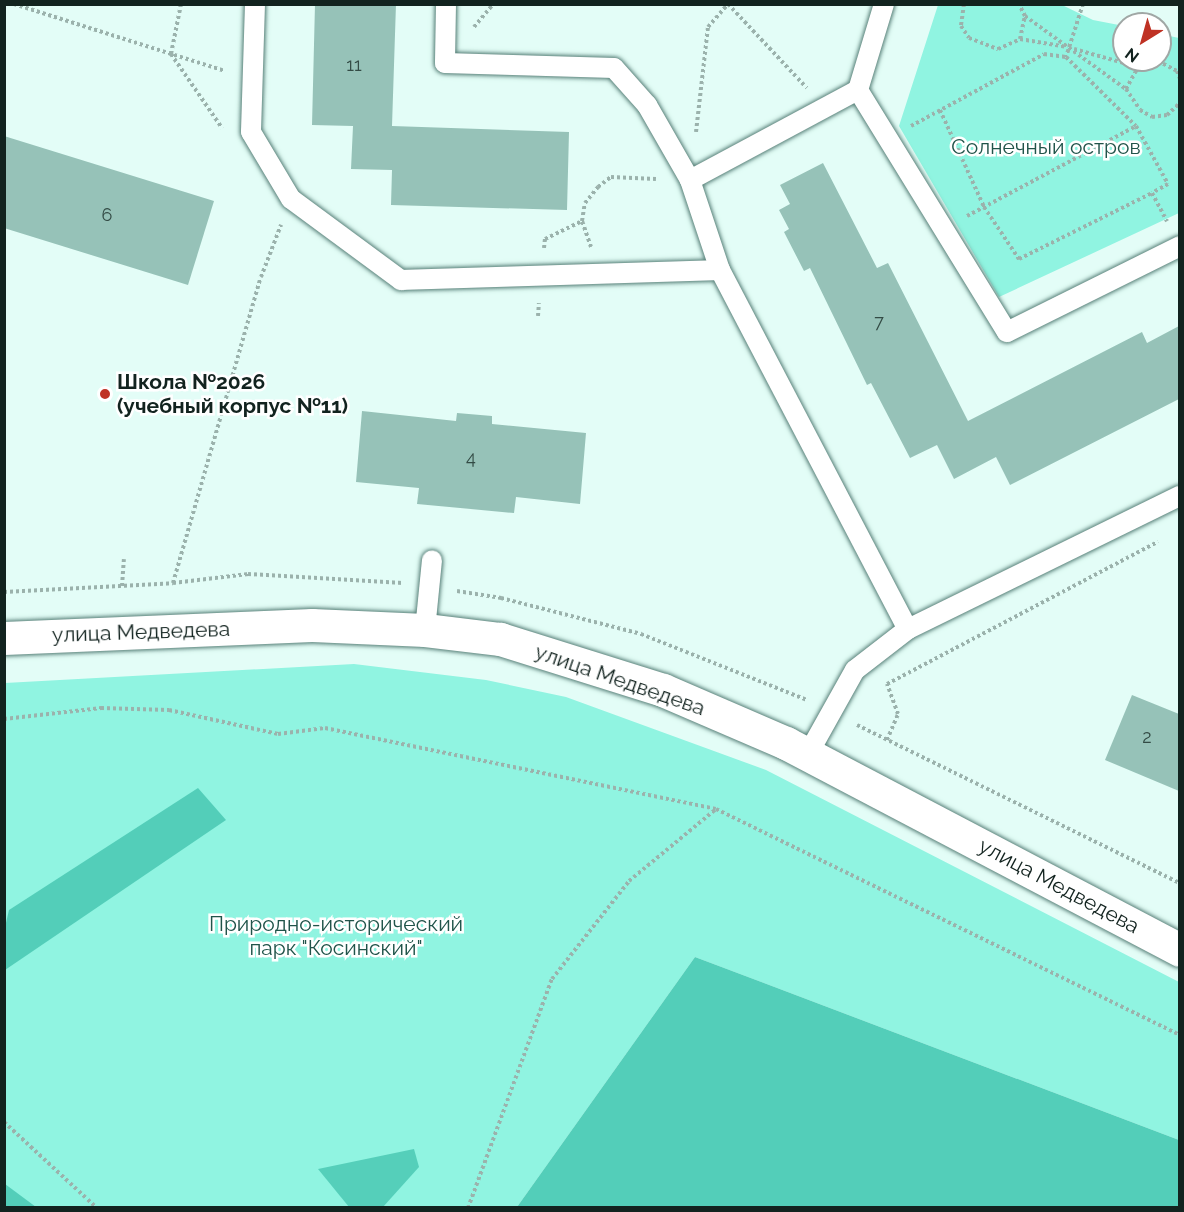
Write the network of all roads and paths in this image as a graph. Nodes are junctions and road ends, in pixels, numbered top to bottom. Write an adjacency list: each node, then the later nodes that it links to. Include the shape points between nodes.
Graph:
1 (14, 4): 12 (path)
2 (181, 4): 12 (path)
3 (255, 4): 16 (lane)
4 (446, 4): 25 (lane, via 445,63 614,68 647,105)
5 (884, 4): 18 (lane)
6 (964, 4): 10 (path, via 961,26 969,38 998,49)
7 (1019, 4): 9 (path)
8 (1083, 4): 11 (path)
9 (1024, 16): 10 (path); 11 (path)
10 (1020, 39): 11 (path)
11 (1069, 47): 13 (path); 14 (path); 17 (path)
12 (171, 54): 16 (path); 23 (path)
13 (1066, 57): 21 (path, via 1044,54); 22 (path)
14 (1112, 59)
15 (1135, 72): 17 (path)
16 (252, 79): 27 (lane, via 250,132)
17 (1126, 89): 19 (path, via 1140,110 1152,117 1167,115)
18 (858, 90): 20 (lane); 24 (lane)
19 (1179, 103)
20 (826, 108): 25 (lane); 25 (path, via 728,4 708,27)
21 (940, 110): 24 (path); 28 (path)
22 (1136, 126): 26 (path, via 1168,184); 28 (path)
23 (224, 131)
24 (888, 139): 30 (lane)
25 (690, 180): 32 (lane); 33 (path, via 611,177 598,186 585,203 582,221 591,246)
26 (1152, 193): 28 (path, via 1019,259); 29 (path)
27 (291, 199): 33 (lane, via 401,280); 38 (path, via 261,277 173,583)
28 (984, 207): 30 (path)
29 (1168, 223)
30 (943, 229): 31 (lane, via 1007,332)
31 (1179, 246)
32 (720, 270): 33 (lane); 40 (lane)
33 (610, 272)
34 (1179, 496): 40 (lane)
35 (1160, 540): 45 (path, via 887,684 898,714)
36 (124, 559): 38 (path)
37 (432, 560): 41 (lane)
38 (122, 586): 39 (path)
39 (4, 592)
40 (908, 629): 46 (lane, via 855,670)
41 (425, 630): 42 (street, улица Медведева, via 312,625); 46 (street, улица Медведева, via 500,639 663,690)
42 (4, 638)
43 (4, 718): 47 (path, via 101,708 170,710 278,734 325,728)
44 (869, 731): 45 (path)
45 (887, 740): 48 (path)
46 (808, 754): 49 (street, улица Медведева)
47 (716, 809): 50 (path); 53 (path, via 629,881 552,980)
48 (1179, 883)
49 (1179, 950)
50 (1179, 1035)
51 (4, 1122): 52 (path)
52 (97, 1208)
53 (468, 1208)

